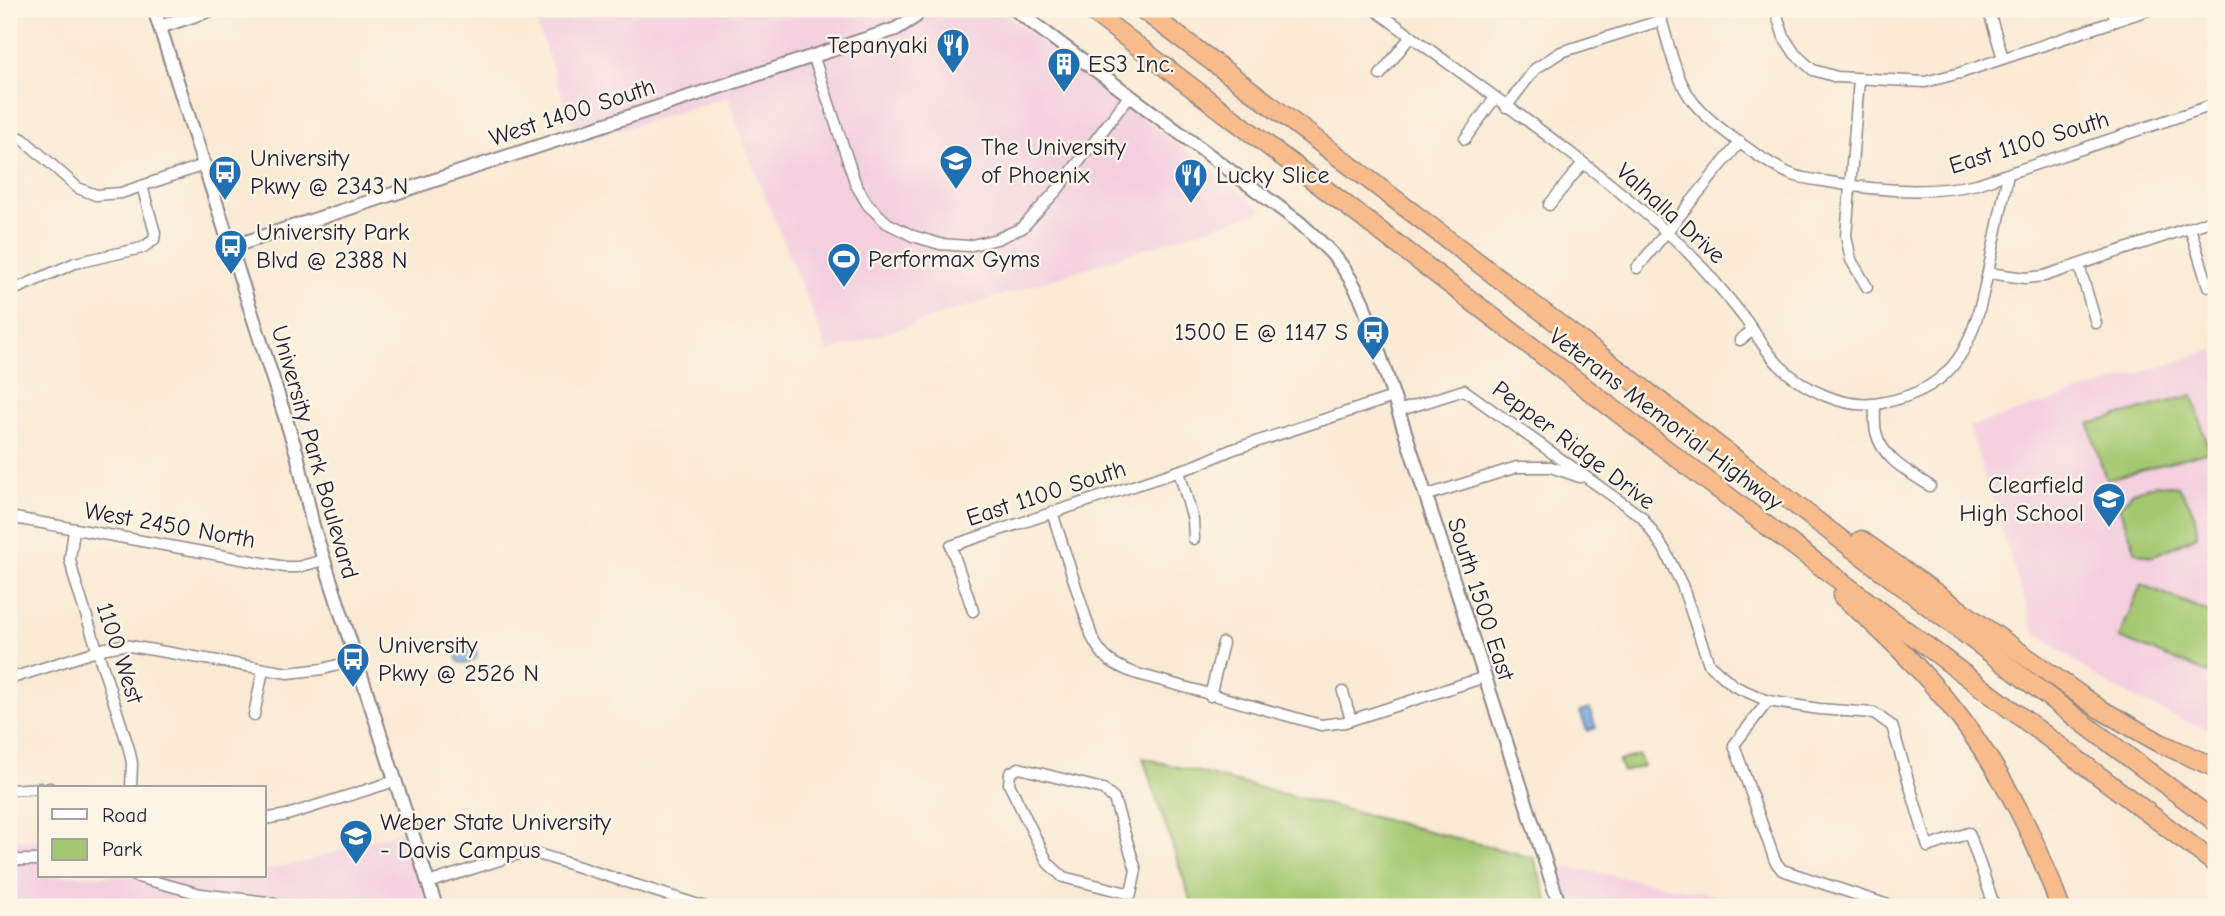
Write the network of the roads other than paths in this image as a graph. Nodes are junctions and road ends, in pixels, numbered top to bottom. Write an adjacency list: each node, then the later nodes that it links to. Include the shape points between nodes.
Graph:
1 (154, 9): 15 (street, University Park Boulevard)
2 (213, 9): 15 (street)
3 (922, 9): 17 (street, West 1400 South, via 896,29)
4 (1014, 9): 21 (street, South 1500 East)
5 (1142, 9): 53 (highway, Veterans Memorial Highway)
6 (1374, 9): 16 (street, Valhalla Drive)
7 (1658, 9): 13 (street, East 1100 South)
8 (1775, 9): 20 (street, via 1784,37 1813,70)
9 (1988, 9): 18 (street)
10 (2112, 9): 14 (street)
11 (2151, 9): 14 (street)
12 (1089, 11): 52 (highway, Veterans Memorial Highway)
13 (1662, 20): 24 (street, via 1561,52 1535,69); 27 (street, East 1100 South, via 1682,84 1694,103)
14 (2116, 21): 18 (street)
15 (160, 27): 29 (street, University Park Boulevard)
16 (1410, 36): 19 (street); 22 (street, Valhalla Drive)
17 (813, 55): 21 (street, via 856,186 868,205 887,223 940,244 968,246 1022,228); 37 (street, West 1400 South)
18 (2003, 58): 20 (street, via 1925,82)
19 (1380, 75)
20 (1859, 80): 32 (street)
21 (1130, 95): 47 (street, South 1500 East, via 1329,248 1363,303)
22 (1495, 98): 24 (street, Valhalla Drive); 26 (street)
23 (2216, 104): 30 (street, East 1100 South)
24 (1506, 107): 28 (street, Valhalla Drive)
25 (12, 134): 31 (street, via 86,192 108,195)
26 (1465, 139)
27 (1740, 142): 32 (street, East 1100 South, via 1795,176); 36 (street)
28 (1583, 163): 33 (street, Valhalla Drive); 36 (street, Valhalla Drive)
29 (204, 165): 31 (street); 37 (street, University Park Boulevard)
30 (2008, 174): 32 (street, East 1100 South, via 1937,191); 40 (street)
31 (142, 186): 43 (street, via 154,240 142,248 58,269)
32 (1849, 186): 42 (street, via 1846,236 1851,260)
33 (1549, 205)
34 (2216, 219): 35 (street)
35 (2190, 228): 38 (street); 41 (street)
36 (1667, 232): 39 (street); 45 (street, Valhalla Drive, via 1715,280)
37 (231, 247): 60 (street, University Park Boulevard, via 297,454)
38 (2079, 265): 40 (street, via 2025,278); 44 (street)
39 (1637, 268)
40 (1987, 273): 48 (street, via 1978,319 1966,349 1944,375 1925,389)
41 (2208, 286)
42 (1867, 287)
43 (9, 292)
44 (2096, 323)
45 (1753, 330): 46 (street); 48 (street, Valhalla Drive, via 1779,365 1807,386 1851,403)
46 (1740, 340)
47 (1393, 397): 49 (street, South 1500 East); 50 (street, East 1100 South)
48 (1875, 404): 54 (street, via 1876,433 1885,453)
49 (1398, 411): 51 (street, Pepper Ridge Drive, via 1464,390); 55 (street, South 1500 East)
50 (1179, 471): 56 (street, East 1100 South); 59 (street)
51 (1591, 481): 55 (street, via 1551,467 1517,467); 70 (street, Pepper Ridge Drive, via 1642,517 1664,549 1688,598 1709,664 1734,686)
52 (1709, 482): 82 (highway, Veterans Memorial Highway); 93 (highway, via 1856,608 1951,704 2011,792)
53 (1770, 485): 73 (highway, via 1818,509 2092,704); 79 (highway, Veterans Memorial Highway)
54 (1930, 486)
55 (1425, 496): 66 (street, South 1500 East)
56 (1052, 512): 61 (street, East 1100 South, via 951,546); 69 (street, via 1100,652 1135,673)
57 (9, 517): 58 (street, West 2450 North)
58 (74, 530): 60 (street, West 2450 North, via 285,567); 63 (street, 1100 West, via 70,559)
59 (1194, 539)
60 (324, 560): 64 (street, University Park Boulevard)
61 (973, 611)
62 (1223, 643): 69 (street)
63 (98, 650): 65 (street, via 133,646); 67 (street); 75 (street, 1100 West, via 129,749)
64 (356, 660): 65 (street, via 306,672); 74 (street, University Park Boulevard)
65 (262, 670): 71 (street)
66 (1485, 677): 72 (street); 90 (street, South 1500 East)
67 (9, 679)
68 (1343, 692): 72 (street)
69 (1210, 695): 72 (street, via 1321,725)
70 (1768, 701): 91 (street, via 1734,745 1775,862 1782,870); 92 (street, Pepper Ridge Drive, via 1874,713 1892,726 1928,847 1969,833 1993,902)
71 (254, 715)
72 (1351, 720)
73 (2216, 768)
74 (395, 780): 78 (street); 84 (street, University Park Boulevard)
75 (131, 786)
76 (38, 789): 77 (street)
77 (9, 790)
78 (266, 819)
79 (2216, 822)
80 (9, 860): 81 (street)
81 (38, 860)
82 (2216, 864)
83 (141, 878): 86 (street, via 201,894)
84 (428, 883): 87 (street, University Park Boulevard); 88 (street, via 515,855 536,853)
85 (1131, 894): 85 (street, via 1136,870 1114,799 1103,789 1019,768 1010,774 1009,784 1048,863 1063,877); 89 (street)
86 (284, 907)
87 (436, 907)
88 (705, 907)
89 (1128, 907)
90 (1560, 907)
91 (1894, 907)
92 (1977, 907)
93 (2060, 907)

